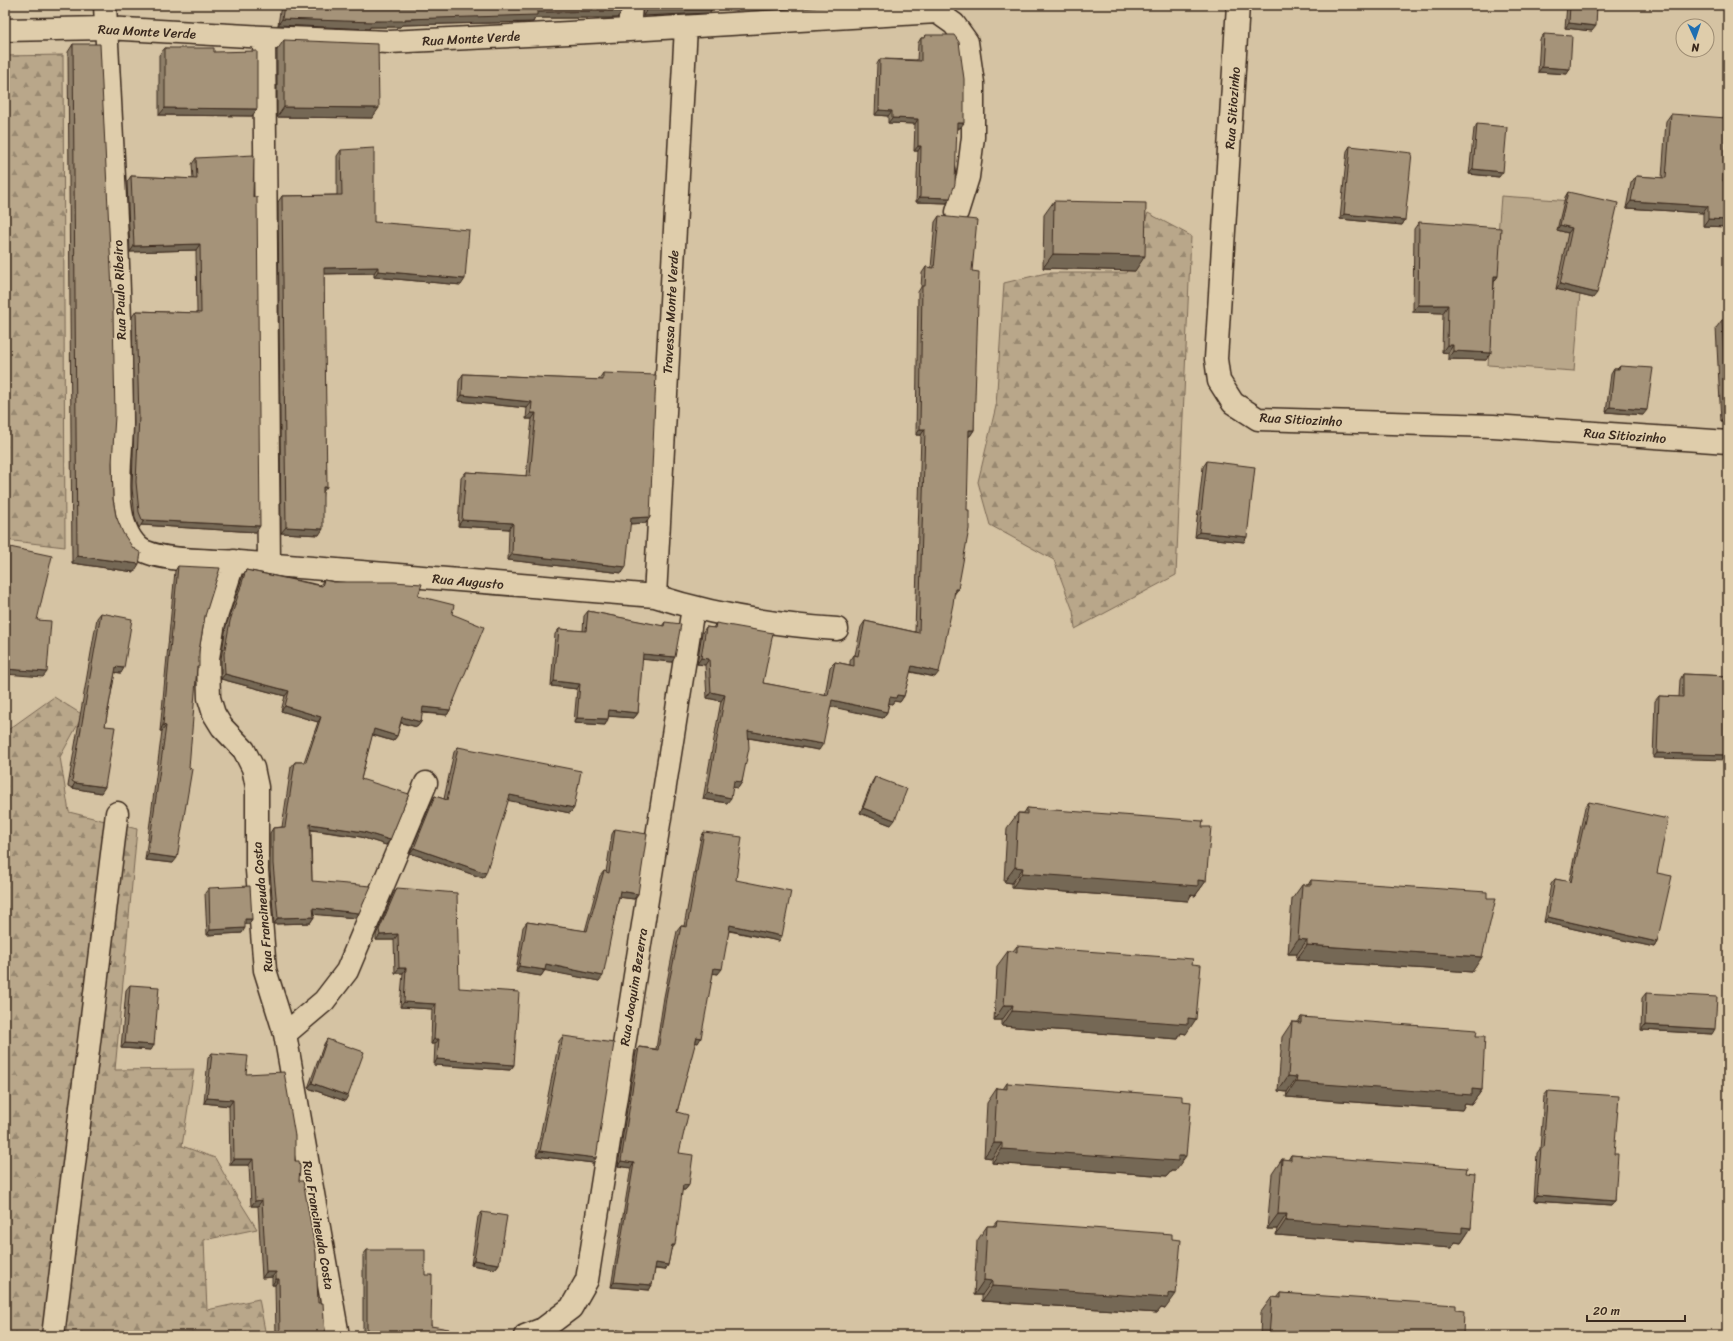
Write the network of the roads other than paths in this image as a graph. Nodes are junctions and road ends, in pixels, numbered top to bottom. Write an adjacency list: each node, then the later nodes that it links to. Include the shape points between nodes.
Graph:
1 (105, 5): 6 (street, Rua Paulo Ribeiro)
2 (631, 5): 8 (street)
3 (1238, 5): 11 (street, Rua Sitiozinho, via 1216,359 1219,381 1233,403 1258,419 1493,426)
4 (938, 8): 5 (street, Rua Monte Verde); 10 (street, via 967,42 973,83 973,137 968,176)
5 (686, 27): 8 (street, Rua Monte Verde); 15 (street, Travessa Monte Verde)
6 (106, 28): 7 (street, Rua Monte Verde); 9 (street, Rua Monte Verde); 12 (street, Rua Paulo Ribeiro, via 120,292 122,426 119,501 127,532 139,548)
7 (5, 30)
8 (629, 30): 9 (street, Rua Monte Verde, via 389,42)
9 (264, 37): 14 (street)
10 (957, 212)
11 (1728, 442)
12 (159, 556): 13 (street, Rua Augusto)
13 (234, 561): 14 (street, Rua Augusto); 20 (street, Rua Francineuda Costa, via 214,623 208,658 209,698 222,727 244,750 253,768 256,787 256,870 265,970)
14 (269, 564): 15 (street, Rua Augusto)
15 (655, 596): 16 (street, Rua Augusto)
16 (693, 608): 17 (street, Rua Augusto, via 774,624); 23 (street, Rua Joaquim Bezerra, via 587,1280 571,1308 543,1329)
17 (837, 629)
18 (426, 783): 20 (street, via 347,971 324,1001)
19 (117, 813): 21 (street)
20 (285, 1034): 22 (street, Rua Francineuda Costa)
21 (53, 1336)
22 (338, 1336)
23 (525, 1336)

